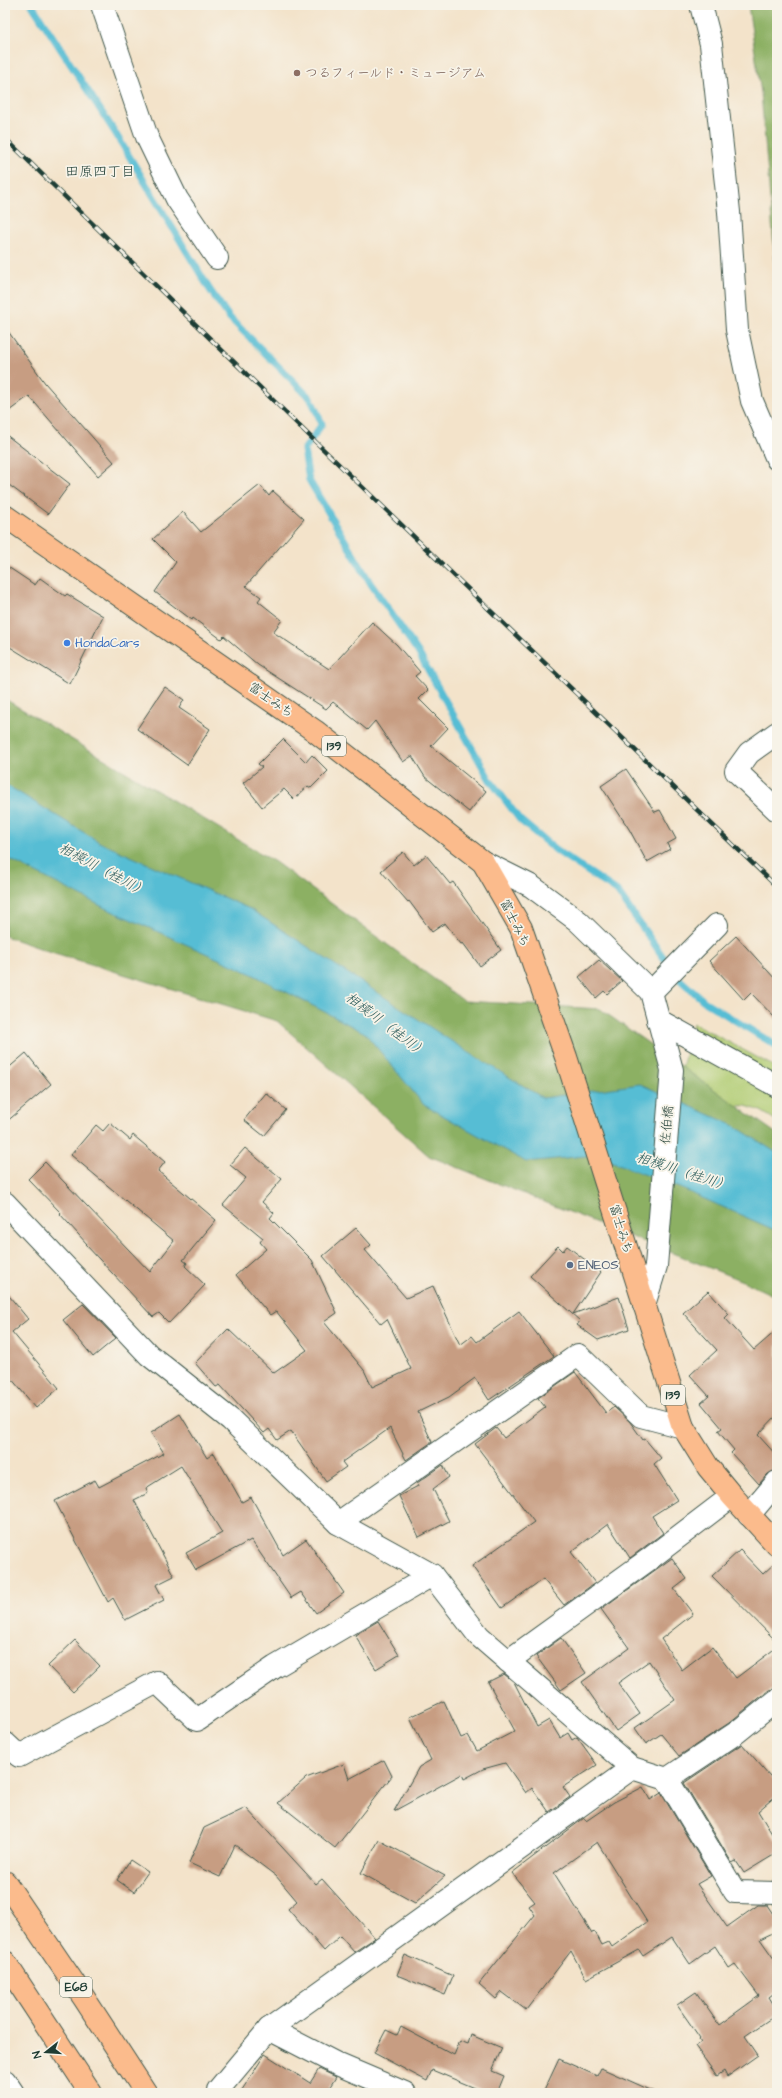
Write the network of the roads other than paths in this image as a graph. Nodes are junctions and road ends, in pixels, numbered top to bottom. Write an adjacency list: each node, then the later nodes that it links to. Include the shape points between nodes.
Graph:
1 (102, 5): 3 (street, via 147,137 177,199)
2 (701, 5): 4 (street, via 711,44 729,212 736,330 752,401)
3 (217, 258)
4 (777, 458)
5 (5, 516): 8 (highway, 富士みち / 139, via 315,731)
6 (777, 733): 7 (street, via 749,754 736,771)
7 (777, 810)
8 (483, 862): 10 (street, via 530,886); 14 (highway, 富士みち / 139, via 521,928 566,1057)
9 (717, 925): 10 (street)
10 (664, 978): 11 (street)
11 (658, 1020): 12 (street); 14 (street, 佐伯橋, via 672,1070 656,1266)
12 (777, 1086)
13 (5, 1202): 19 (street, via 149,1355 231,1420)
14 (644, 1305): 15 (highway, 富士みち / 139)
15 (683, 1427): 17 (highway, 富士みち / 139, via 708,1467); 19 (street, via 641,1416 578,1356)
16 (777, 1482): 18 (street)
17 (732, 1496): 18 (highway, 富士みち / 139); 22 (street)
18 (749, 1514): 20 (highway, 富士みち / 139)
19 (338, 1523): 21 (street)
20 (777, 1545)
21 (432, 1575): 22 (street, via 479,1636); 24 (street, via 275,1667 197,1720 157,1682 19,1756)
22 (508, 1661): 25 (street)
23 (777, 1700): 26 (street, via 736,1733)
24 (5, 1743)
25 (632, 1768): 26 (street); 30 (street)
26 (667, 1779): 28 (street, via 735,1892)
27 (5, 1882): 35 (highway, E68)
28 (777, 1893)
29 (5, 1962): 34 (highway)
30 (269, 2029): 32 (street); 36 (street, via 337,2064)
31 (5, 2081): 33 (street)
32 (218, 2090)
33 (13, 2093)
34 (90, 2093)
35 (146, 2093)
36 (405, 2093)

